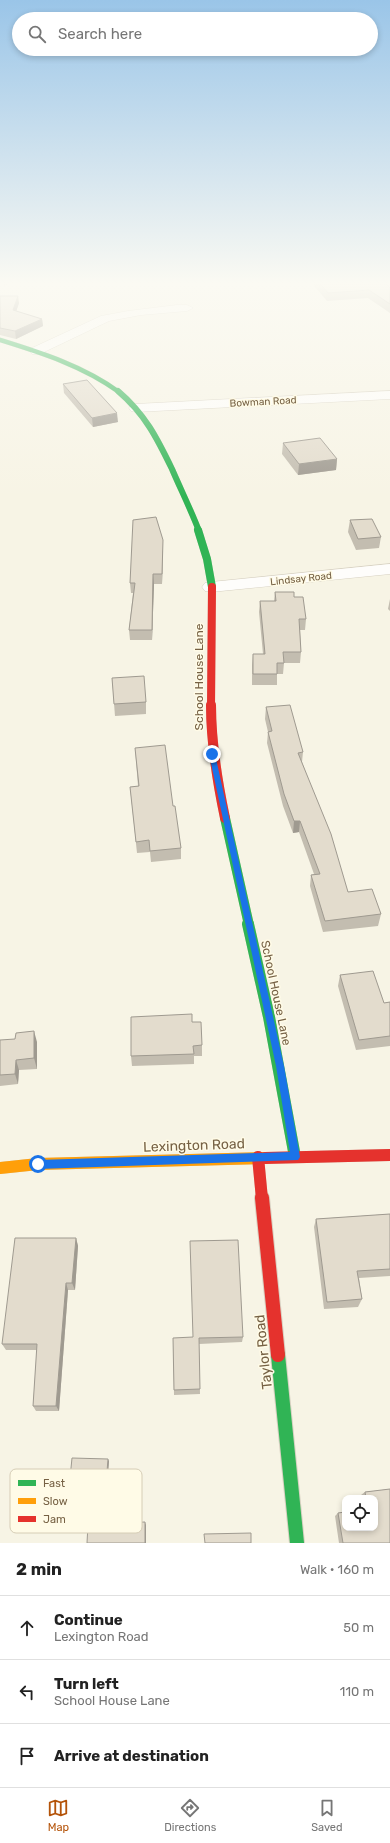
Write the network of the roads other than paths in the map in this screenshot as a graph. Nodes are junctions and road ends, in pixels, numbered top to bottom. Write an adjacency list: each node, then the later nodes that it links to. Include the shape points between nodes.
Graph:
1 (39, 353): 3 (street, School House Lane, via 97,377 118,390)
2 (390, 395): 3 (street, Bowman Road)
3 (136, 408): 5 (street, School House Lane, via 150,426 193,515 206,555)
4 (390, 569): 5 (street, Lindsay Road)
5 (211, 587): 7 (street, School House Lane, via 212,754 280,1066)
6 (390, 1155): 7 (street, Lexington Road)
7 (295, 1157): 8 (street, Lexington Road)
8 (258, 1158): 9 (street, Lexington Road, via 38,1164); 10 (street, Taylor Road)
9 (0, 1168)
10 (297, 1543)

